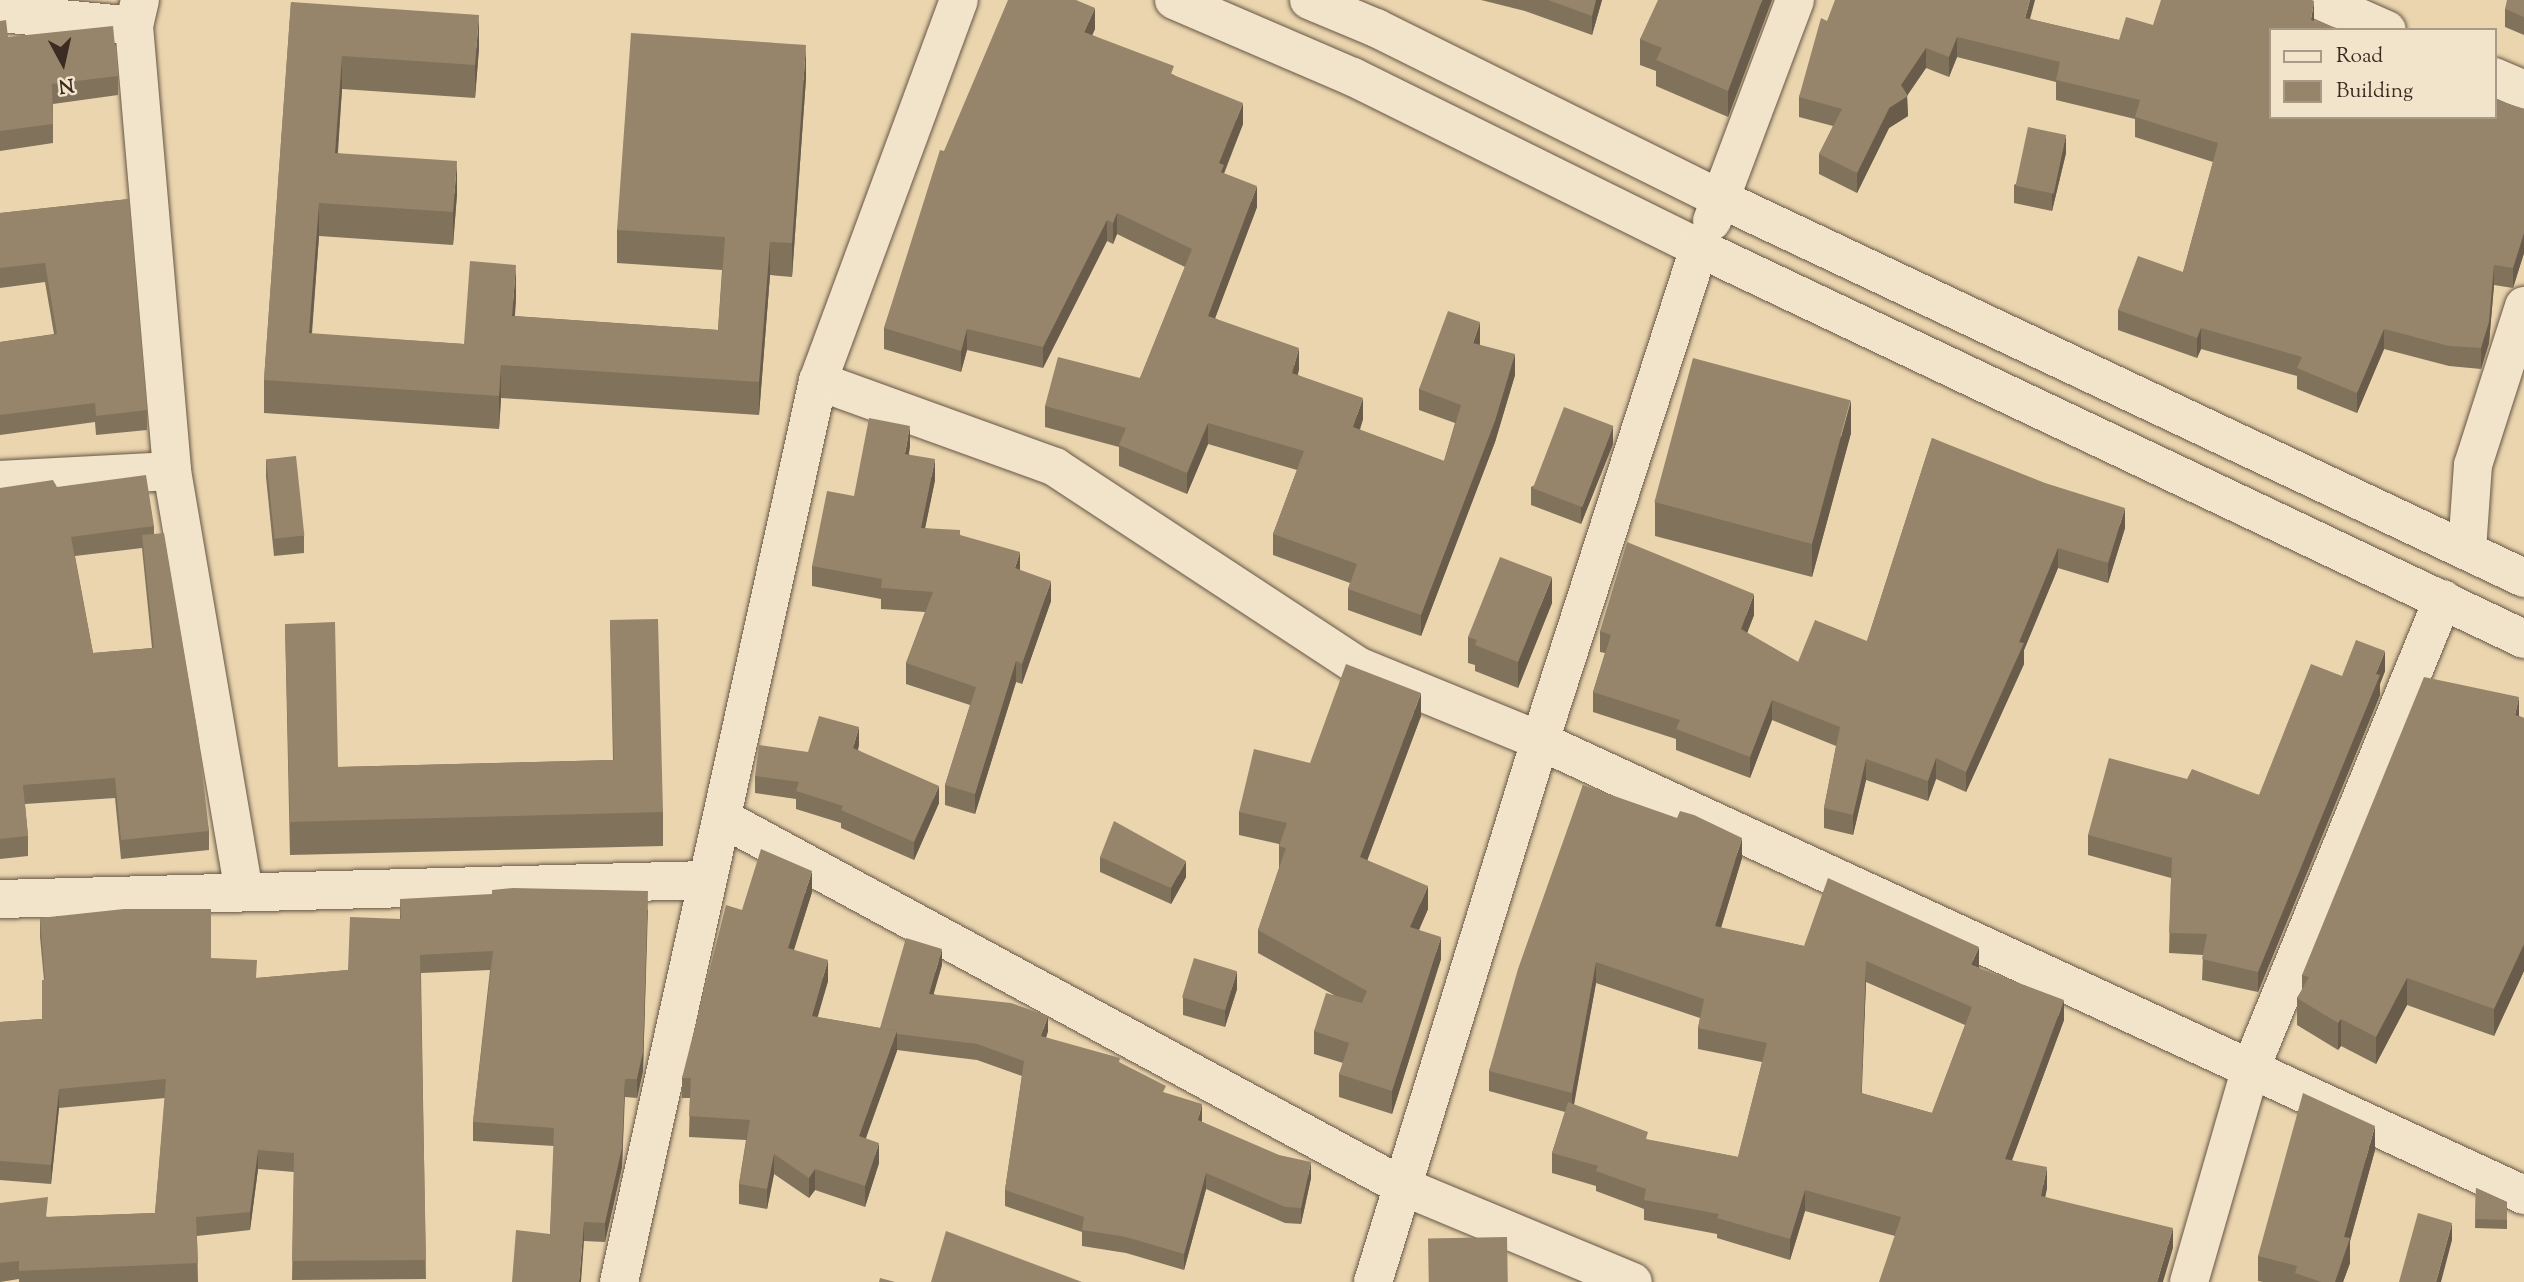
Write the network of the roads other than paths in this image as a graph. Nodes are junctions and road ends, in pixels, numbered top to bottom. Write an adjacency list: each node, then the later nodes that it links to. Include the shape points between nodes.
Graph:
1 (959, 0): 14 (street)
2 (1174, 0): 12 (street, via 1353,77)
3 (1309, 0): 11 (street, via 1376,28)
4 (1795, 0): 11 (street)
5 (2319, 0): 8 (street)
6 (0, 13): 7 (street)
7 (137, 13): 15 (street)
8 (2382, 28)
9 (2496, 78): 10 (street)
10 (2524, 90)
11 (1723, 200): 12 (street); 17 (street)
12 (1699, 248): 19 (street); 21 (street)
13 (2524, 306): 17 (street, via 2473,465)
14 (818, 381): 21 (street, via 1055,467 1360,667); 22 (street)
15 (173, 471): 16 (street); 24 (street)
16 (0, 481)
17 (2467, 550): 18 (street)
18 (2524, 578)
19 (2443, 599): 20 (street); 26 (street)
20 (2524, 639)
21 (1540, 741): 26 (street); 27 (street)
22 (722, 818): 23 (street); 27 (street)
23 (705, 880): 24 (street); 29 (street)
24 (244, 891): 25 (street)
25 (0, 899)
26 (2250, 1070): 28 (street); 32 (street)
27 (1402, 1186): 30 (street); 31 (street)
28 (2524, 1195)
29 (619, 1282)
30 (1373, 1282)
31 (1633, 1282)
32 (2189, 1282)

